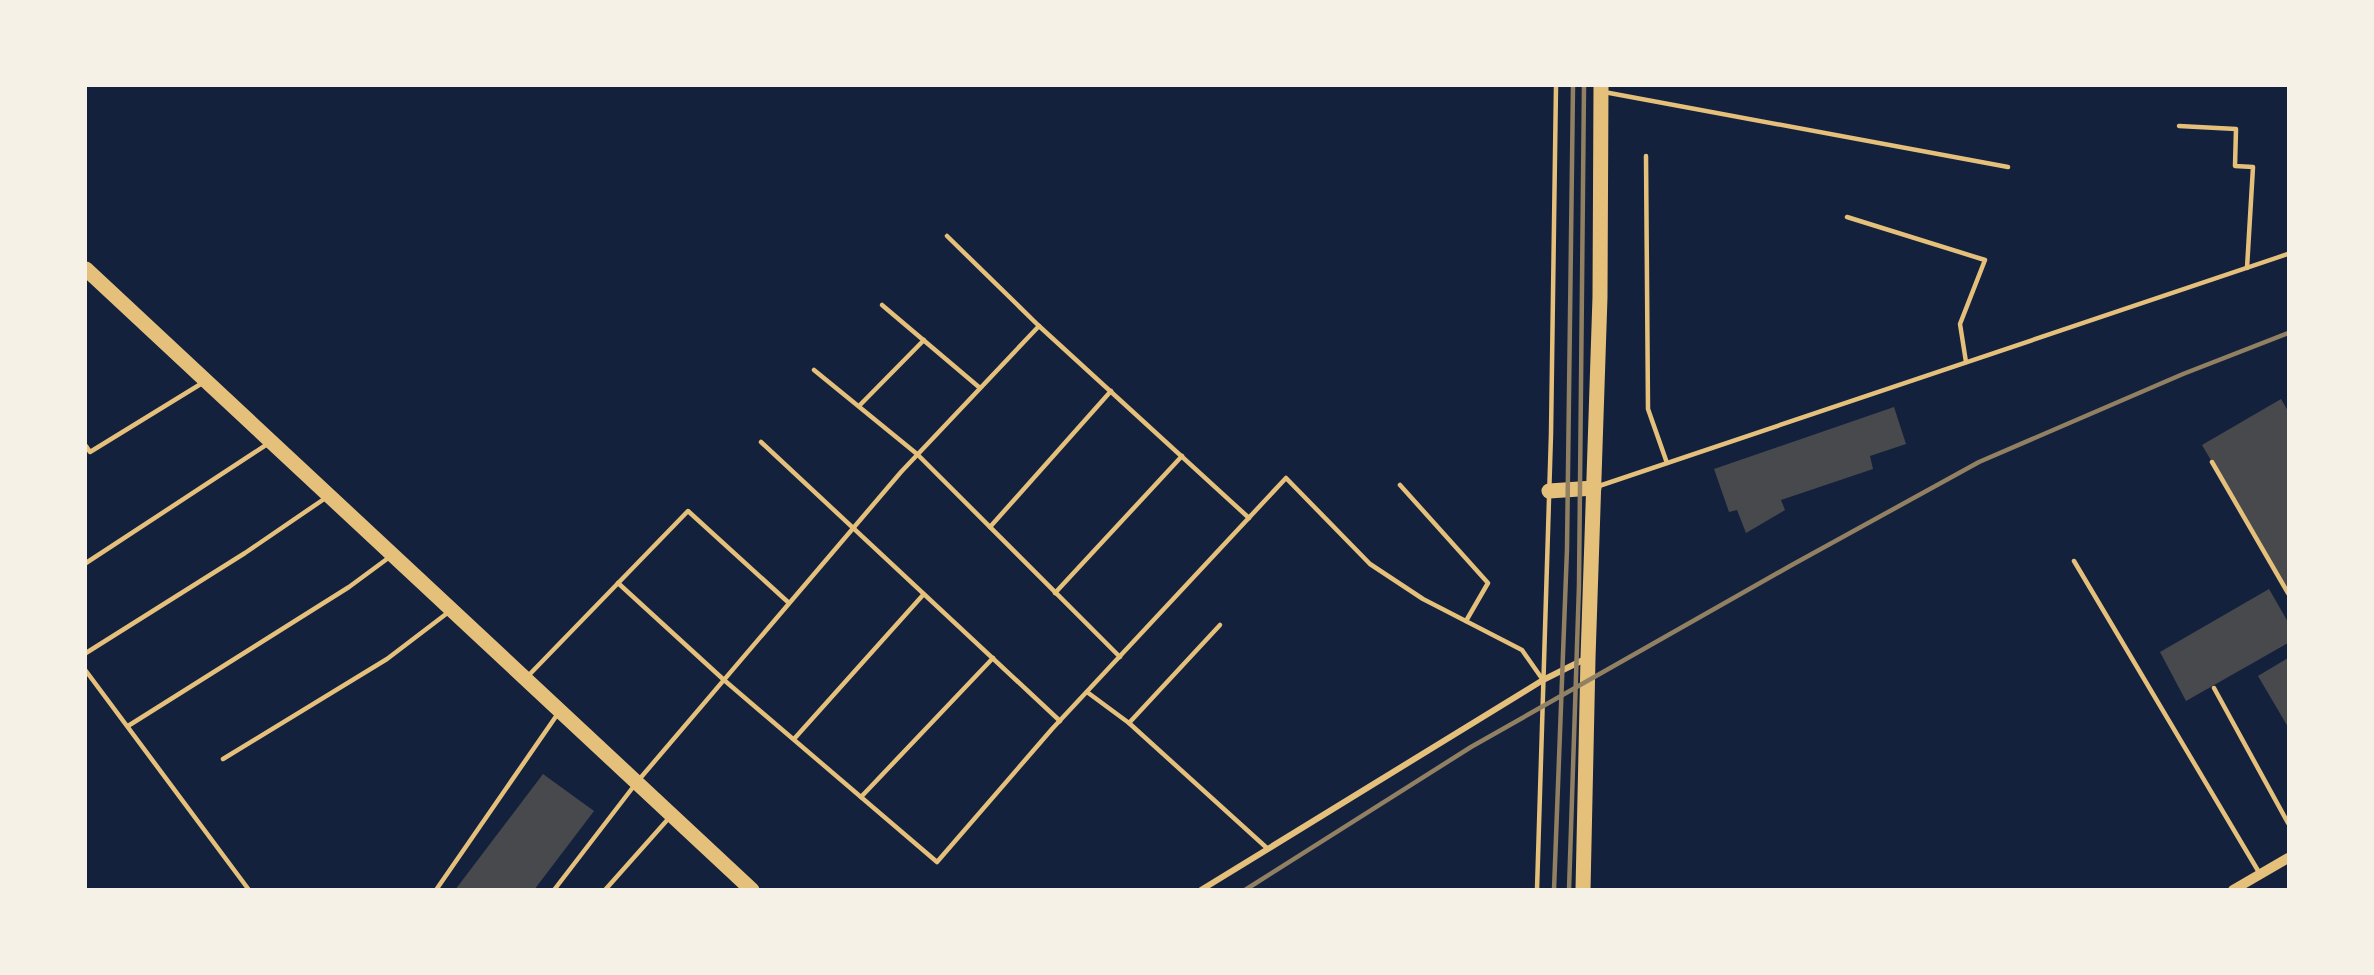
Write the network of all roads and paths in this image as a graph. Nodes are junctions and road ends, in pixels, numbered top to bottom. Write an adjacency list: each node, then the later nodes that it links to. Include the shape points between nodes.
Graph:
1 (1556, 86): 30 (lane)
2 (1601, 89): 5 (lane); 29 (highway)
3 (2179, 126): 9 (lane, via 2236,129 2235,166 2253,167)
4 (1646, 156): 27 (lane, via 1648,409)
5 (2008, 168)
6 (1847, 218): 14 (lane, via 1984,260 1960,324)
7 (947, 236): 12 (lane)
8 (2289, 254): 9 (lane)
9 (2247, 268): 14 (lane)
10 (86, 269): 16 (highway)
11 (882, 305): 13 (lane)
12 (1039, 326): 17 (lane); 18 (lane)
13 (924, 340): 17 (lane); 19 (lane)
14 (1966, 362): 27 (lane)
15 (814, 370): 19 (lane)
16 (206, 381): 20 (highway); 23 (lane)
17 (980, 388): 24 (lane)
18 (1110, 391): 25 (lane); 33 (lane)
19 (859, 406): 24 (lane)
20 (271, 441): 31 (highway); 37 (lane)
21 (761, 442): 34 (lane)
22 (86, 446): 23 (lane)
23 (88, 453)
24 (917, 454): 33 (lane); 34 (lane)
25 (1182, 456): 32 (lane); 39 (lane)
26 (2212, 462): 40 (lane)
27 (1667, 463): 29 (lane)
28 (1400, 485): 44 (lane, via 1488,583)
29 (1594, 488): 30 (highway); 49 (highway)
30 (1549, 491): 53 (lane)
31 (329, 495): 35 (highway); 46 (lane)
32 (1249, 518): 44 (lane, via 1286,478 1370,564 1423,599); 47 (lane)
33 (990, 527): 39 (lane)
34 (854, 528): 41 (lane); 42 (lane)
35 (393, 555): 43 (highway); 59 (lane, via 349,587)
36 (2074, 561): 68 (lane)
37 (86, 563)
38 (618, 583): 42 (lane, via 688,510); 51 (lane); 52 (lane)
39 (1055, 592): 47 (lane)
40 (2289, 593)
41 (923, 595): 48 (lane); 60 (lane)
42 (789, 603): 52 (lane)
43 (453, 610): 51 (highway); 61 (lane, via 387,659)
44 (1466, 621): 53 (lane, via 1522,650)
45 (1220, 625): 58 (lane)
46 (86, 653)
47 (1120, 657): 55 (lane)
48 (993, 658): 57 (lane); 63 (lane)
49 (1588, 658): 53 (street); 76 (highway)
50 (86, 671): 59 (lane)
51 (526, 678): 56 (highway)
52 (724, 680): 60 (lane); 62 (lane)
53 (1543, 681): 66 (street); 75 (lane)
54 (2214, 688): 65 (lane)
55 (1087, 692): 57 (lane); 58 (lane)
56 (560, 710): 62 (highway); 70 (lane)
57 (1060, 721): 63 (lane, via 937,862)
58 (1129, 723): 66 (lane)
59 (128, 726): 69 (lane)
60 (794, 739): 63 (lane)
61 (223, 759)
62 (637, 782): 64 (highway); 71 (lane)
63 (861, 797)
64 (672, 814): 72 (lane); 73 (highway)
65 (2289, 823)
66 (1268, 849): 74 (street)
67 (2289, 858): 68 (street)
68 (2260, 874): 77 (street)
69 (249, 890)
70 (436, 890)
71 (554, 890)
72 (605, 890)
73 (752, 890)
74 (1201, 890)
75 (1537, 890)
76 (1583, 890)
77 (2233, 890)

